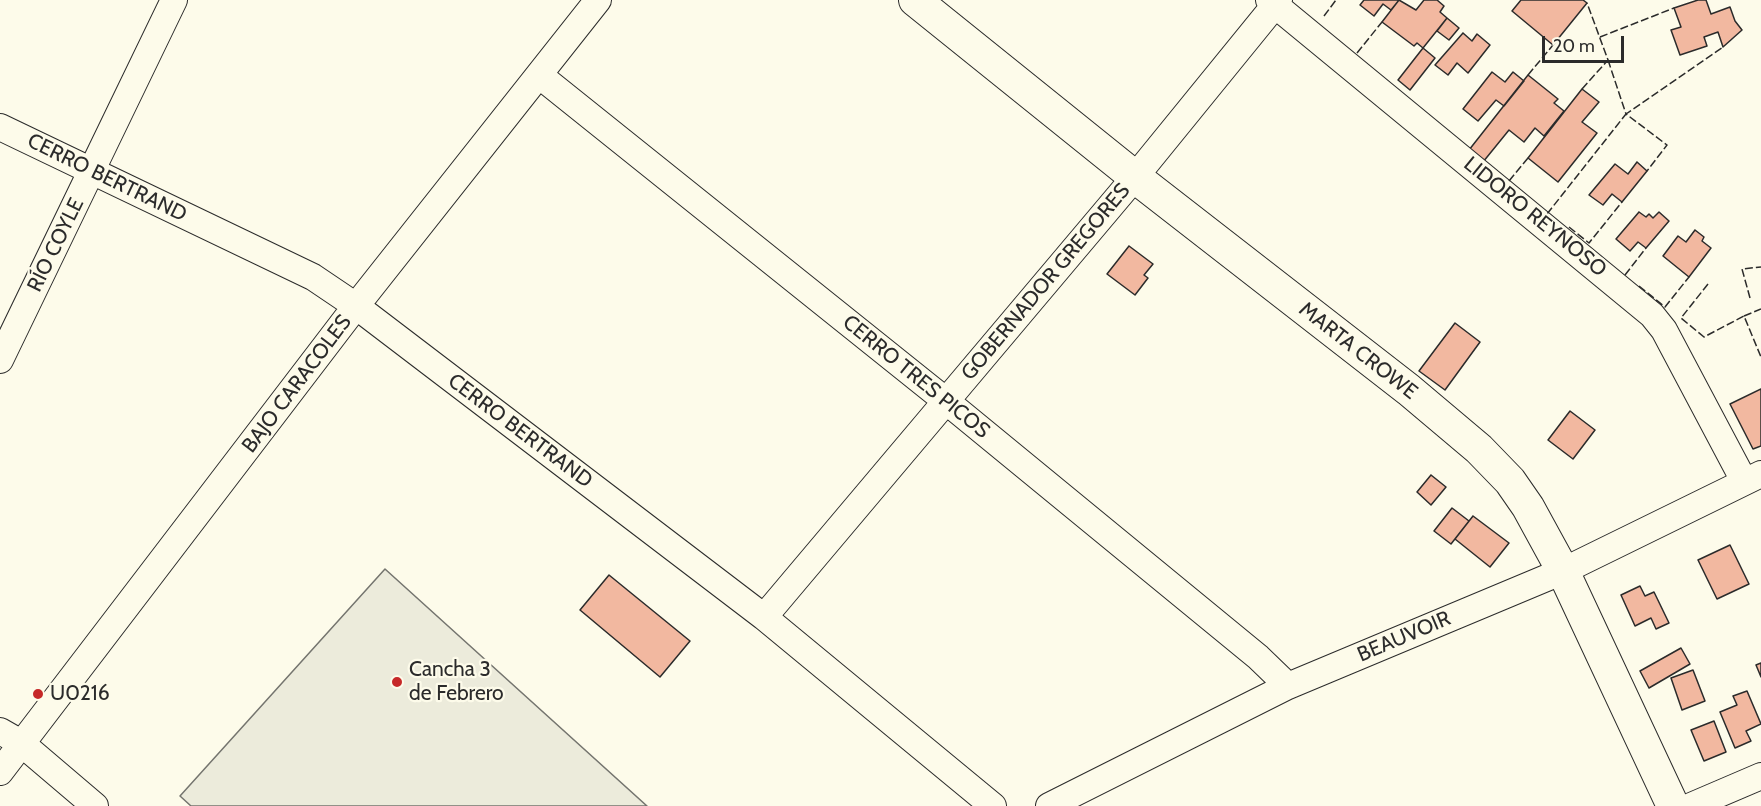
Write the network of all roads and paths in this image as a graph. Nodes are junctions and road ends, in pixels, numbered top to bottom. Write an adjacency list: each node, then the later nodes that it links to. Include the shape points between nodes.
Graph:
1 (174, 0): 7 (street, RÍO COYLE)
2 (598, 0): 5 (street, BAJO CARACOLES)
3 (915, 0): 8 (street, MARTA CROWE)
4 (1275, 2): 8 (street, GOBERNADOR GREGORES); 12 (street, LIDORO REYNOSO, via 1652,315)
5 (539, 75): 9 (street, BAJO CARACOLES); 11 (street, CERRO TRES PICOS)
6 (0, 127): 7 (street, CERRO BERTRAND)
7 (92, 170): 9 (street, CERRO BERTRAND, via 314,277); 10 (street, RÍO COYLE)
8 (1135, 177): 11 (street, GOBERNADOR GREGORES); 13 (street, MARTA CROWE, via 1479,448 1528,507)
9 (356, 306): 14 (street, CERRO BERTRAND); 16 (street, BAJO CARACOLES)
10 (0, 360)
11 (946, 401): 14 (street, GOBERNADOR GREGORES); 15 (street, CERRO TRES PICOS, via 1249,649)
12 (1753, 477): 13 (street, BEAUVOIR)
13 (1563, 571): 15 (street, BEAUVOIR); 22 (street, MARTA CROWE)
14 (764, 617): 20 (street, CERRO BERTRAND)
15 (1288, 686): 21 (street, BEAUVOIR)
16 (10, 737): 17 (street, BAJO CARACOLES); 19 (street)
17 (0, 772)
18 (1761, 776): 23 (street)
19 (95, 806)
20 (993, 806)
21 (1049, 806)
22 (1673, 806)
23 (1691, 806)

